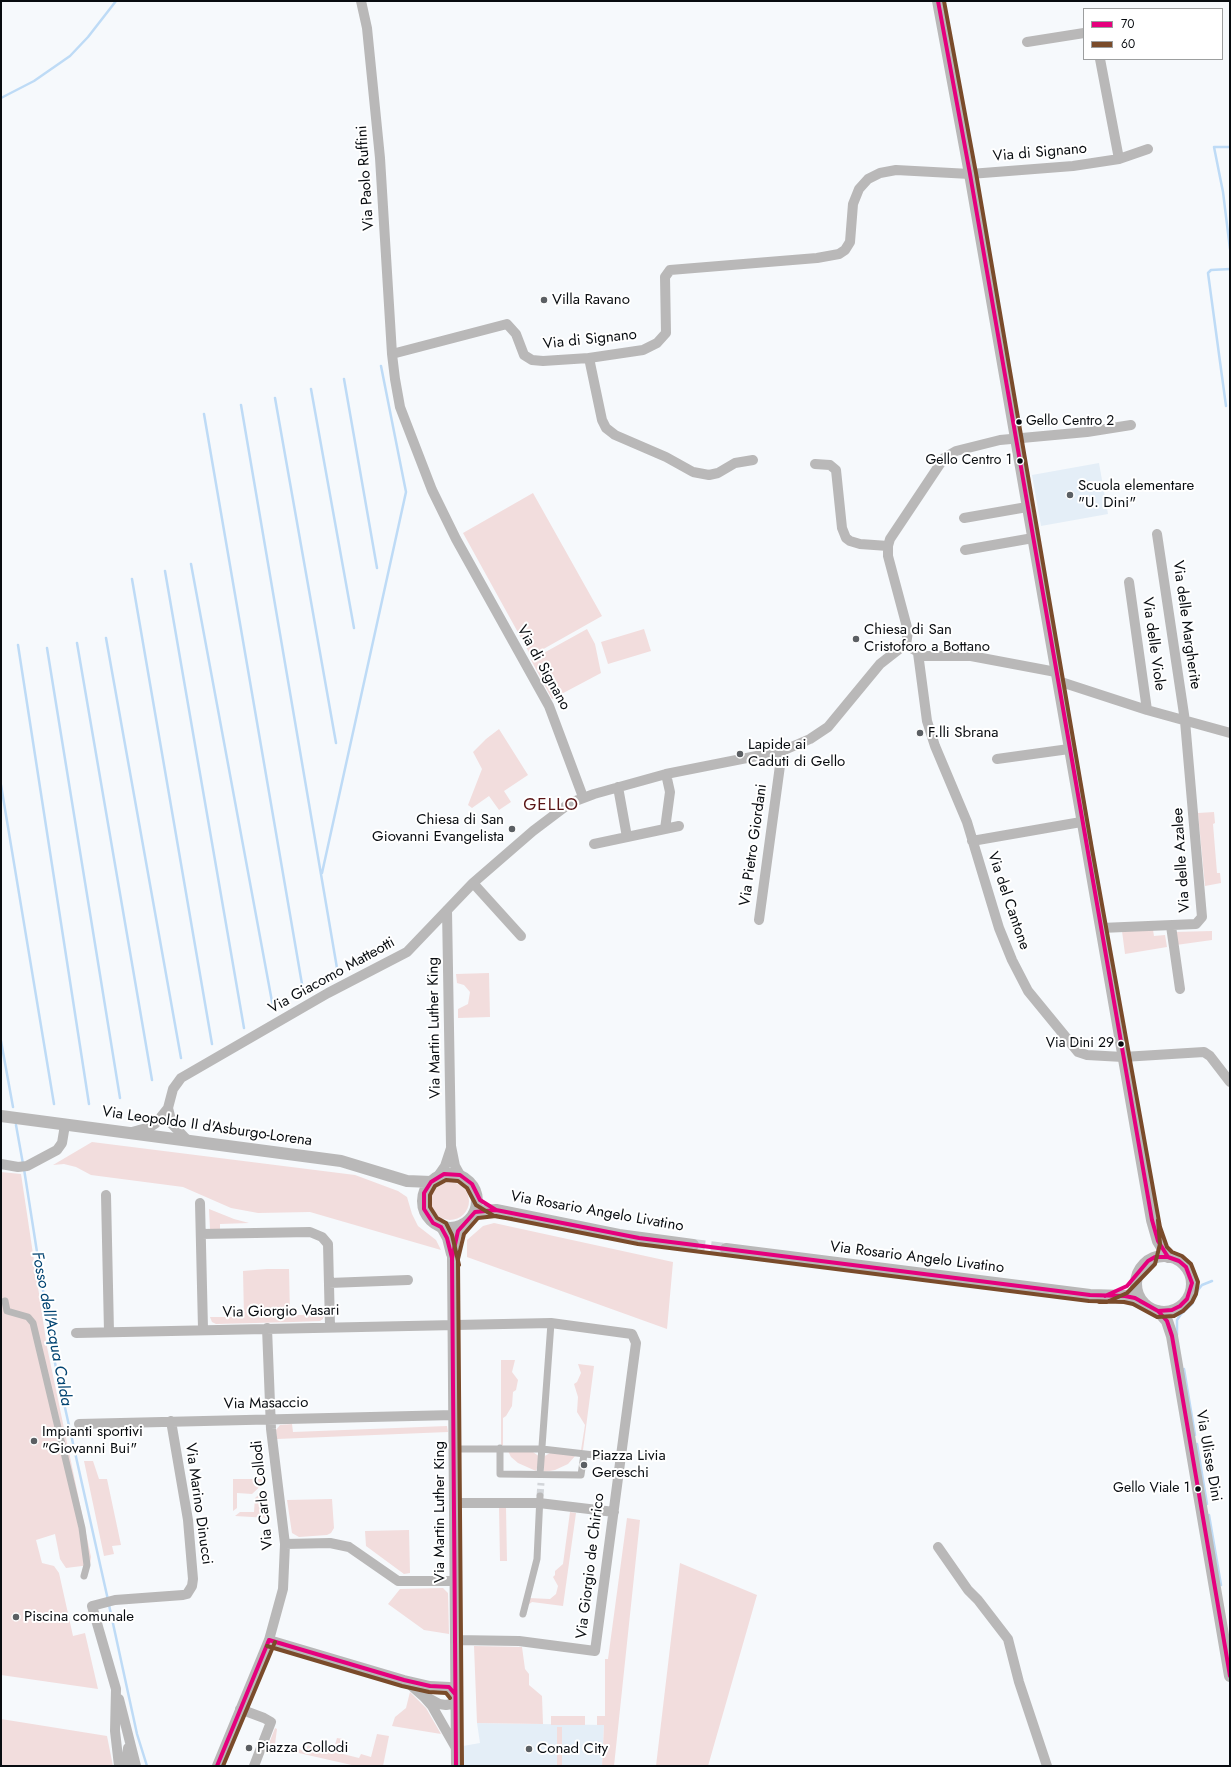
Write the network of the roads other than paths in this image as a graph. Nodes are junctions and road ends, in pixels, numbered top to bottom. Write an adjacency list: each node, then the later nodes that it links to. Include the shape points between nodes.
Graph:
1 (361, 1): 9 (street, Via Paolo Ruffini, via 368,35 380,158)
2 (938, 1): 8 (street)
3 (1083, 33): 4 (street)
4 (1027, 42)
5 (1100, 60): 7 (street)
6 (1148, 149): 7 (street, Via di Signano)
7 (1119, 159): 8 (street, Via di Signano, via 1072,166)
8 (970, 174): 10 (street, Via di Signano, via 896,170 872,177 861,186 853,204 848,247 833,256 670,270 666,274 666,333 662,339 643,350); 12 (street)
9 (392, 354): 10 (street, Via di Signano, via 507,324 516,334 527,358 543,361); 33 (street, Via di Signano, via 400,407 432,490 460,546 549,706)
10 (589, 358): 13 (street, via 602,420 606,428 615,435 693,472 709,475 718,473 734,463)
11 (1132, 425): 12 (street)
12 (1016, 439): 15 (street); 19 (street, via 1000,440 956,451 944,458 890,539)
13 (753, 460)
14 (814, 464): 19 (street, via 830,465 836,470 842,528 846,538 860,544)
15 (1027, 507): 16 (street); 18 (street)
16 (964, 518)
17 (1157, 534): 26 (street, Via delle Margherite)
18 (1033, 538): 20 (street); 24 (street)
19 (888, 546): 22 (street, via 888,556 908,631)
20 (965, 550)
21 (1129, 582): 25 (street, Via delle Viole)
22 (906, 645): 23 (street); 29 (street, Via Giacomo Matteotti, via 880,664 828,727 810,739)
23 (918, 653): 24 (street, via 931,656 971,656); 38 (street, Via del Cantone, via 929,729)
24 (1057, 677): 25 (street); 28 (street)
25 (1147, 710): 26 (street)
26 (1185, 721): 27 (street); 43 (street, Via delle Azalee, via 1202,917 1196,924)
27 (1230, 732)
28 (1069, 749): 30 (street); 34 (street)
29 (782, 751): 31 (street, Via Giacomo Matteotti); 42 (street, Via Pietro Giordani)
30 (997, 759)
31 (666, 774): 32 (street, Via Giacomo Matteotti); 36 (street, via 670,792)
32 (618, 787): 33 (street, Via Giacomo Matteotti); 37 (street)
33 (583, 797): 40 (street, Via Giacomo Matteotti, via 550,818)
34 (1081, 822): 38 (street); 44 (street)
35 (679, 826): 36 (street)
36 (665, 829): 37 (street)
37 (627, 837): 39 (street)
38 (972, 841): 47 (street, Via del Cantone, via 999,928 1028,990 1078,1052)
39 (594, 844)
40 (473, 883): 41 (street, Via Giacomo Matteotti); 45 (street)
41 (447, 910): 49 (street, Via Giacomo Matteotti, via 407,952 328,993 182,1078 173,1089); 54 (street, Via Martin Luther King)
42 (759, 920)
43 (1171, 926): 44 (street, Via delle Azalee); 46 (street)
44 (1101, 928): 47 (street)
45 (520, 936)
46 (1180, 989)
47 (1123, 1057): 48 (street, Via del Cantone, via 1204,1052); 67 (street)
48 (1230, 1082)
49 (168, 1108): 52 (street, Via Giacomo Matteotti, via 150,1127); 53 (street, via 172,1124)
50 (1, 1116): 51 (street, Via Leopoldo II d'Asburgo-Lorena)
51 (65, 1125): 52 (street, Via Leopoldo II d'Asburgo-Lorena); 55 (street, via 60,1146 24,1166)
52 (130, 1133): 53 (street, Via Leopoldo II d'Asburgo-Lorena)
53 (188, 1140): 58 (street, Via Leopoldo II d'Asburgo-Lorena, via 341,1161)
54 (451, 1146): 56 (street, via 454,1166); 57 (street, via 445,1166)
55 (1, 1164)
56 (460, 1175): 57 (street, via 449,1174); 60 (street, via 472,1184)
57 (434, 1179): 58 (street, Via Leopoldo II d'Asburgo-Lorena); 61 (street, via 424,1193)
58 (407, 1181): 61 (street)
59 (106, 1195): 87 (street)
60 (478, 1196): 63 (street, Via Rosario Angelo Livatino); 64 (street)
61 (423, 1200): 66 (street, via 427,1216)
62 (200, 1203): 68 (street)
63 (496, 1210): 64 (street, Via Rosario Angelo Livatino); 69 (street, Via Rosario Angelo Livatino, via 619,1235)
64 (476, 1212): 65 (street)
65 (461, 1226): 66 (street); 72 (street)
66 (440, 1227): 72 (street, via 447,1238)
67 (1154, 1228): 71 (street, via 1158,1241); 73 (street)
68 (201, 1234): 76 (street, via 317,1234 328,1244); 86 (street)
69 (693, 1245)
70 (726, 1249): 77 (street, Via Rosario Angelo Livatino)
71 (1168, 1257): 73 (street); 80 (street, via 1186,1267 1192,1283 1188,1299)
72 (452, 1258): 83 (street, Via Martin Luther King)
73 (1150, 1260): 74 (street)
74 (1138, 1274): 77 (street, via 1124,1288); 79 (street, via 1137,1291)
75 (408, 1280): 76 (street)
76 (329, 1283): 84 (street)
77 (1105, 1296): 79 (street, Via Rosario Angelo Livatino, via 1134,1298)
78 (5, 1302): 105 (street, via 7,1311 28,1316 33,1323 82,1528 87,1565)
79 (1144, 1304): 81 (street)
80 (1180, 1306): 81 (street, via 1172,1310); 89 (street, via 1173,1320)
81 (1158, 1311): 89 (street, via 1167,1321)
82 (551, 1323): 83 (street, Via Giorgio de Chirico); 96 (street); 98 (street, Via Giorgio de Chirico, via 628,1333 634,1336 636,1344)
83 (454, 1324): 84 (street, Via Giorgio Vasari); 90 (street, Via Martin Luther King)
84 (330, 1326): 85 (street, Via Giorgio Vasari)
85 (267, 1328): 86 (street, Via Giorgio Vasari); 91 (street, Via Carlo Collodi)
86 (203, 1329): 87 (street, Via Giorgio Vasari)
87 (109, 1332): 88 (street, Via Giorgio Vasari)
88 (76, 1333)
89 (1172, 1336): 111 (street, Via Ulisse Dini)
90 (454, 1414): 91 (street, Via Masaccio); 94 (street, Via Martin Luther King)
91 (270, 1418): 92 (street, Via Masaccio); 103 (street, Via Carlo Collodi)
92 (171, 1421): 93 (street, Via Masaccio); 114 (street, Via Marino Dinucci, via 188,1520 192,1586 183,1596 115,1600 92,1606)
93 (79, 1424)
94 (454, 1448): 95 (street); 101 (street, Via Martin Luther King)
95 (500, 1448): 96 (street); 99 (street, via 500,1474)
96 (542, 1449): 97 (street); 99 (street)
97 (584, 1454): 98 (street); 99 (street, via 581,1475)
98 (620, 1458): 102 (street, Via Giorgio de Chirico)
99 (540, 1474)
100 (539, 1499): 101 (street); 102 (street); 107 (street, via 537,1559)
101 (455, 1503): 106 (street, Via Martin Luther King)
102 (614, 1512): 109 (street, Via Giorgio de Chirico, via 595,1651 519,1641)
103 (285, 1544): 106 (street, via 330,1543 349,1547 398,1581); 108 (street, Via Carlo Collodi, via 282,1589)
104 (938, 1548): 127 (street, via 1008,1639 1018,1682)
105 (84, 1576)
106 (455, 1581): 109 (street, Via Martin Luther King)
107 (524, 1614)
108 (269, 1640): 112 (street); 118 (street, Via Carlo Collodi)
109 (455, 1640): 110 (street, Via Martin Luther King)
110 (455, 1676): 113 (street); 116 (street, Via Martin Luther King)
111 (1230, 1676)
112 (404, 1680): 113 (street); 115 (street)
113 (441, 1686): 116 (street, via 452,1688); 117 (street, via 434,1694)
114 (116, 1689): 119 (street); 121 (street, Via Marino Dinucci, via 115,1731)
115 (424, 1696): 117 (street); 120 (street)
116 (455, 1696): 117 (street, via 451,1704 439,1704); 120 (street, Via Martin Luther King)
117 (435, 1701)
118 (240, 1709): 124 (street, Via Carlo Collodi); 125 (street, via 271,1722)
119 (129, 1738): 122 (street); 123 (street)
120 (457, 1750): 126 (street, Via Martin Luther King)
121 (119, 1766)
122 (126, 1766)
123 (136, 1766)
124 (217, 1766)
125 (254, 1766)
126 (456, 1766)
127 (1047, 1766)

